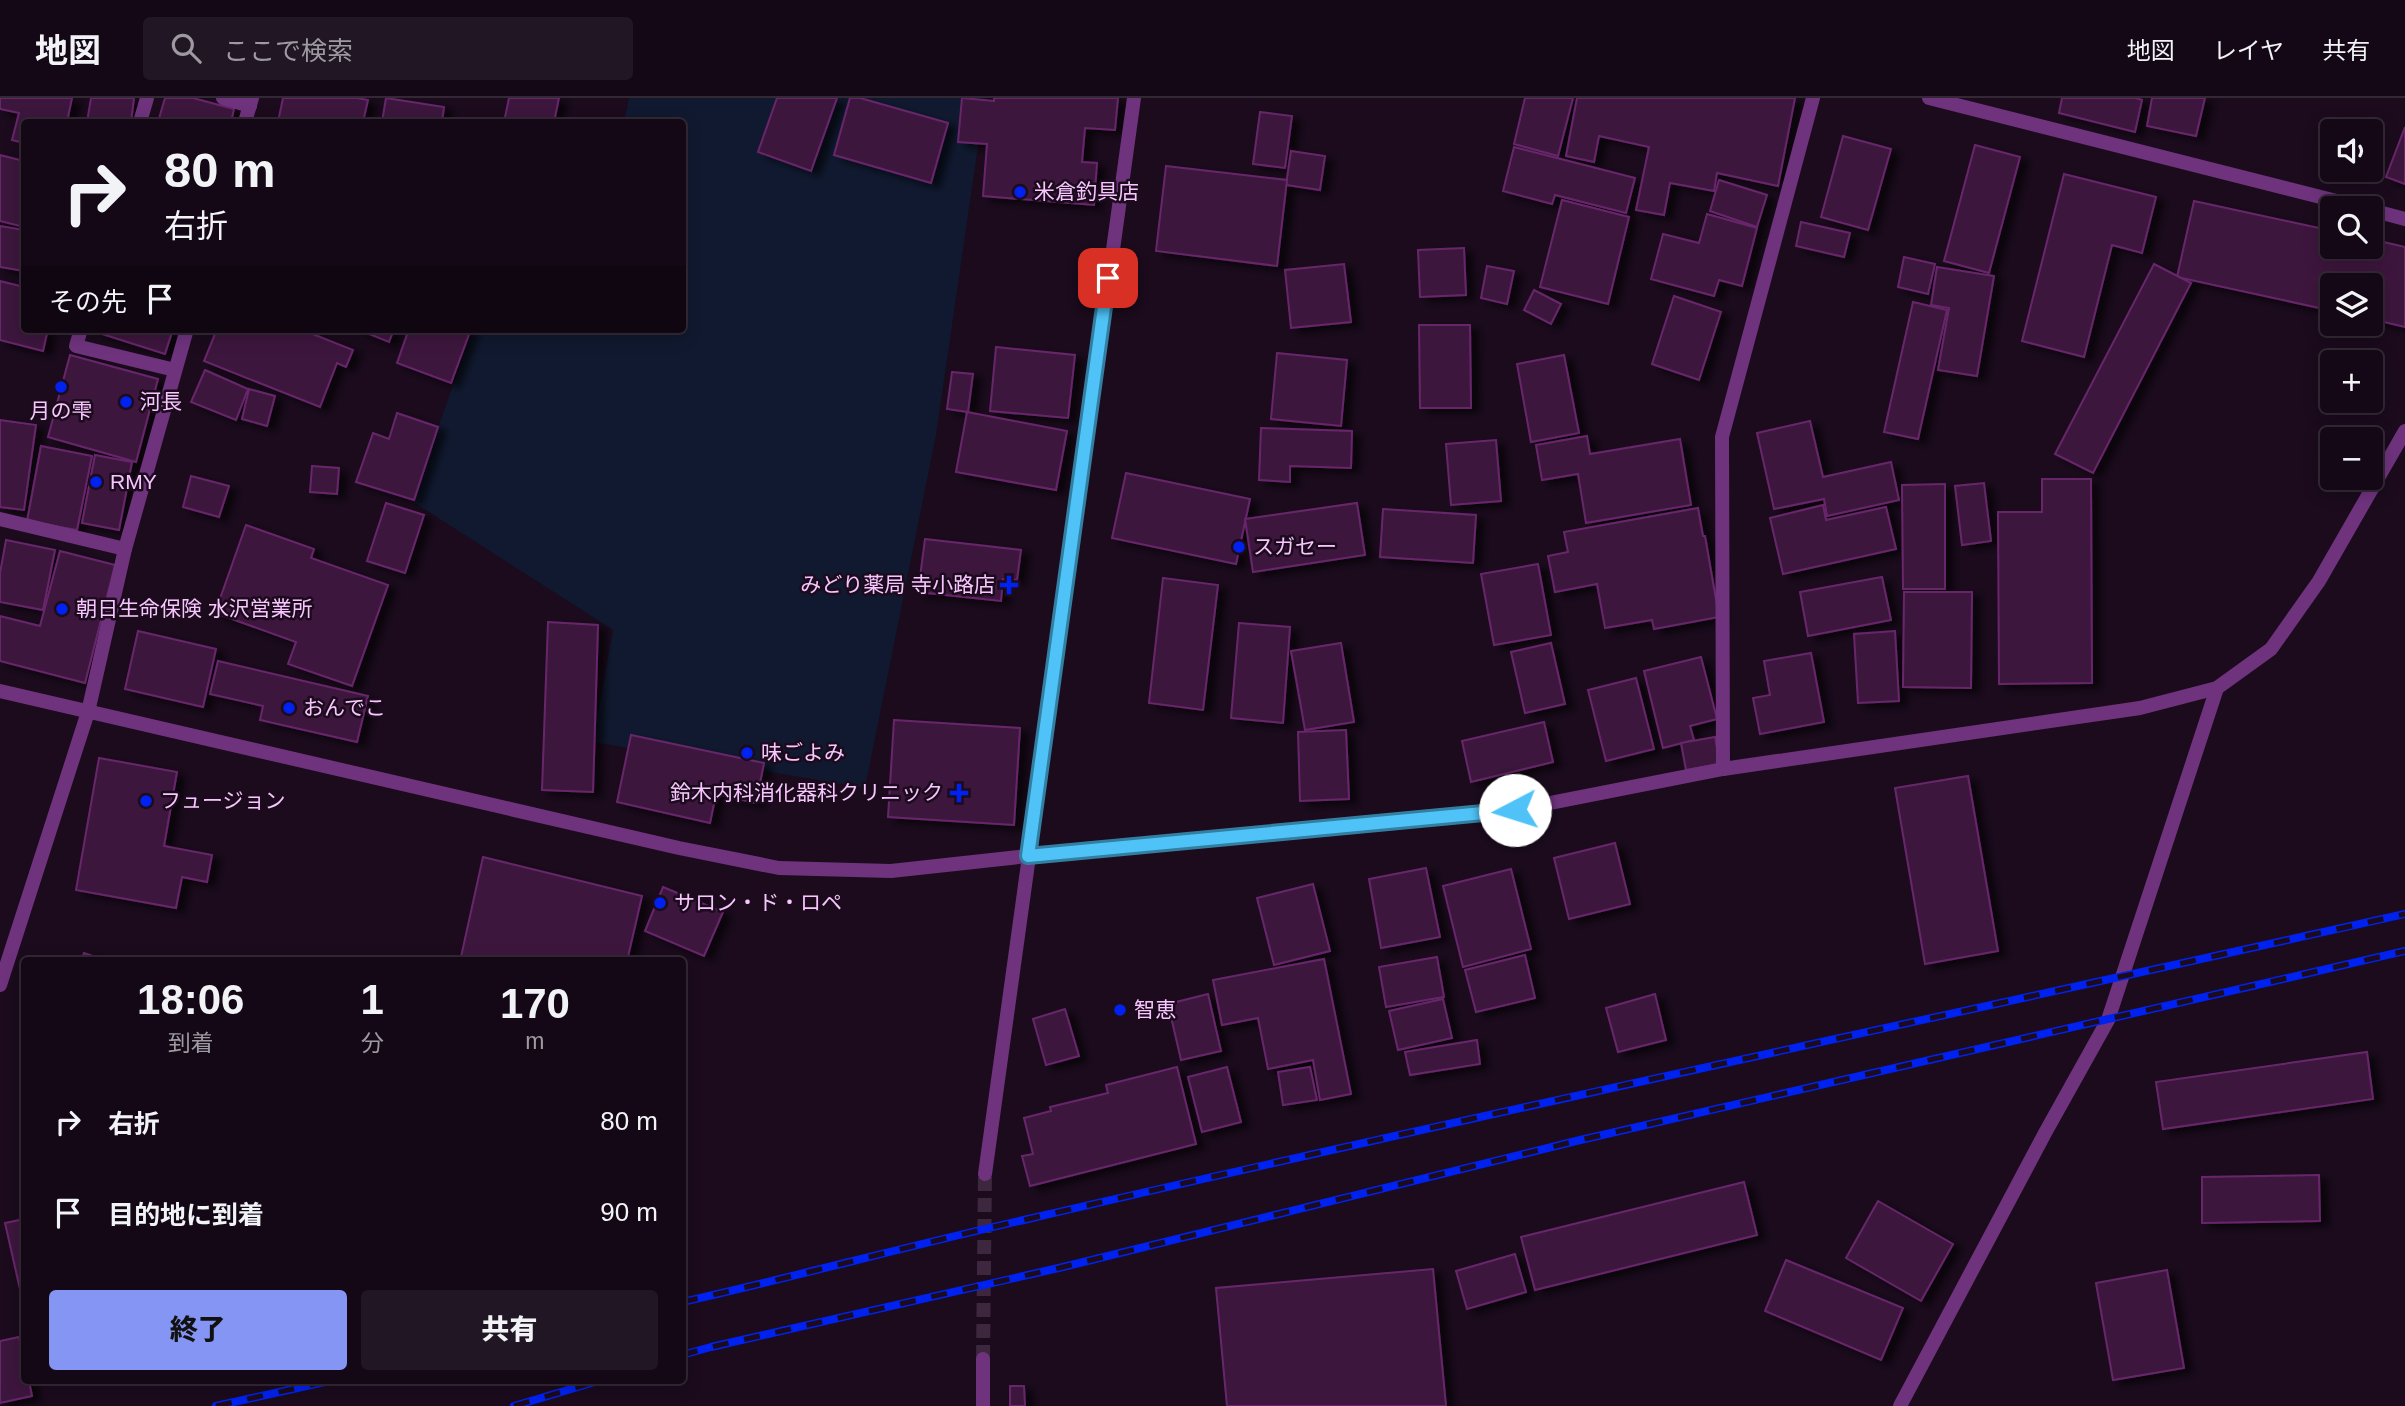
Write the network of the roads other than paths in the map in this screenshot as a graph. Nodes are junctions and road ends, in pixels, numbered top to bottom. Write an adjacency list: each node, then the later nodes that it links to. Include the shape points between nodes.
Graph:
1 (147, 98): 7 (street)
2 (223, 98): 6 (street)
3 (1133, 98): 22 (street)
4 (1812, 98): 21 (street, via 1722,436)
5 (1929, 98): 9 (street)
6 (251, 102): 8 (street)
7 (141, 119)
8 (246, 119)
9 (2320, 197)
10 (2383, 213): 11 (street)
11 (2405, 219)
12 (80, 333): 14 (street, via 76,346)
13 (186, 333): 14 (street)
14 (175, 370): 17 (street)
15 (2405, 431): 18 (street, via 2319,581 2271,649)
16 (0, 519): 17 (street)
17 (125, 549): 20 (street)
18 (2217, 688): 21 (street, via 2140,708); 27 (street, via 2108,1020)
19 (0, 691): 20 (street)
20 (88, 712): 22 (street, via 779,868 891,871); 23 (street)
21 (1723, 769): 22 (street, via 1515,810)
22 (1028, 856): 24 (street)
23 (0, 985)
24 (985, 1174)
25 (983, 1359): 26 (street)
26 (983, 1406)
27 (1900, 1406)

